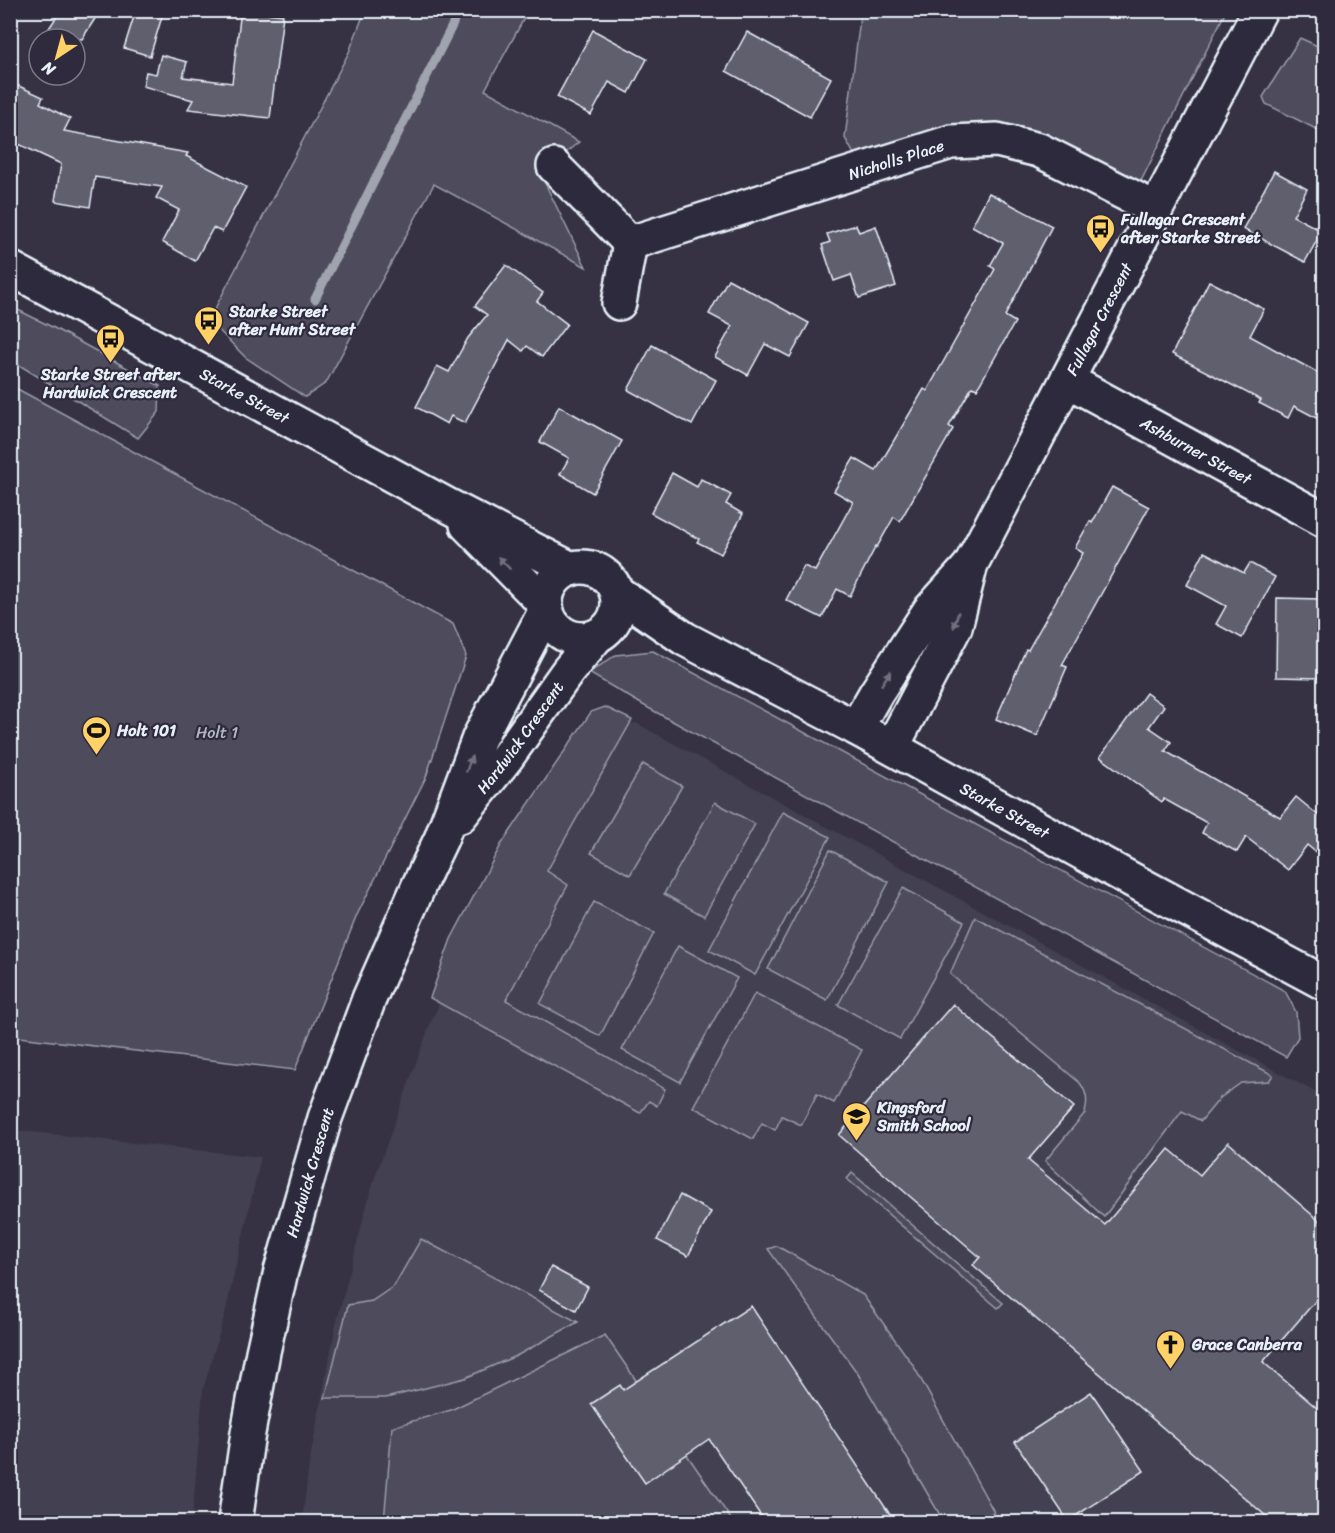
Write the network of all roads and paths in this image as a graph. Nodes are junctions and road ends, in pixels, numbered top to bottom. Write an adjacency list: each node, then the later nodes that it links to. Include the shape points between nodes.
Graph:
1 (1260, 10): 3 (street, Fullagar Crescent)
2 (554, 166): 4 (street)
3 (1156, 209): 4 (street, Nicholls Place, via 1039,150 997,140 951,142); 7 (street, Fullagar Crescent)
4 (630, 243): 6 (street)
5 (10, 268): 8 (street, Starke Street)
6 (619, 303)
7 (1067, 380): 9 (street, Ashburner Street); 10 (street, Fullagar Crescent)
8 (447, 505): 11 (street, Starke Street); 13 (street, Starke Street, one-way to 8)
9 (1324, 520)
10 (971, 564): 16 (street, Fullagar Crescent, one-way to 10, via 930,610); 17 (street, Fullagar Crescent, one-way to 17, via 955,627)
11 (571, 569): 12 (street, via 591,567 612,582); 13 (street, via 556,577)
12 (618, 593): 14 (street, via 615,618); 15 (street, Starke Street)
13 (546, 607): 14 (street, via 554,625 566,635 581,639); 18 (street, Hardwick Crescent, one-way to 13, via 479,738)
14 (603, 632): 15 (street, Starke Street); 18 (street, Hardwick Crescent, via 568,671 507,757)
15 (685, 639): 16 (street, Starke Street)
16 (856, 728): 17 (street, Starke Street)
17 (892, 747): 19 (street, Starke Street)
18 (441, 839): 20 (street, Hardwick Crescent, via 369,999 302,1194 263,1352)
19 (1324, 983)
20 (235, 1522)

